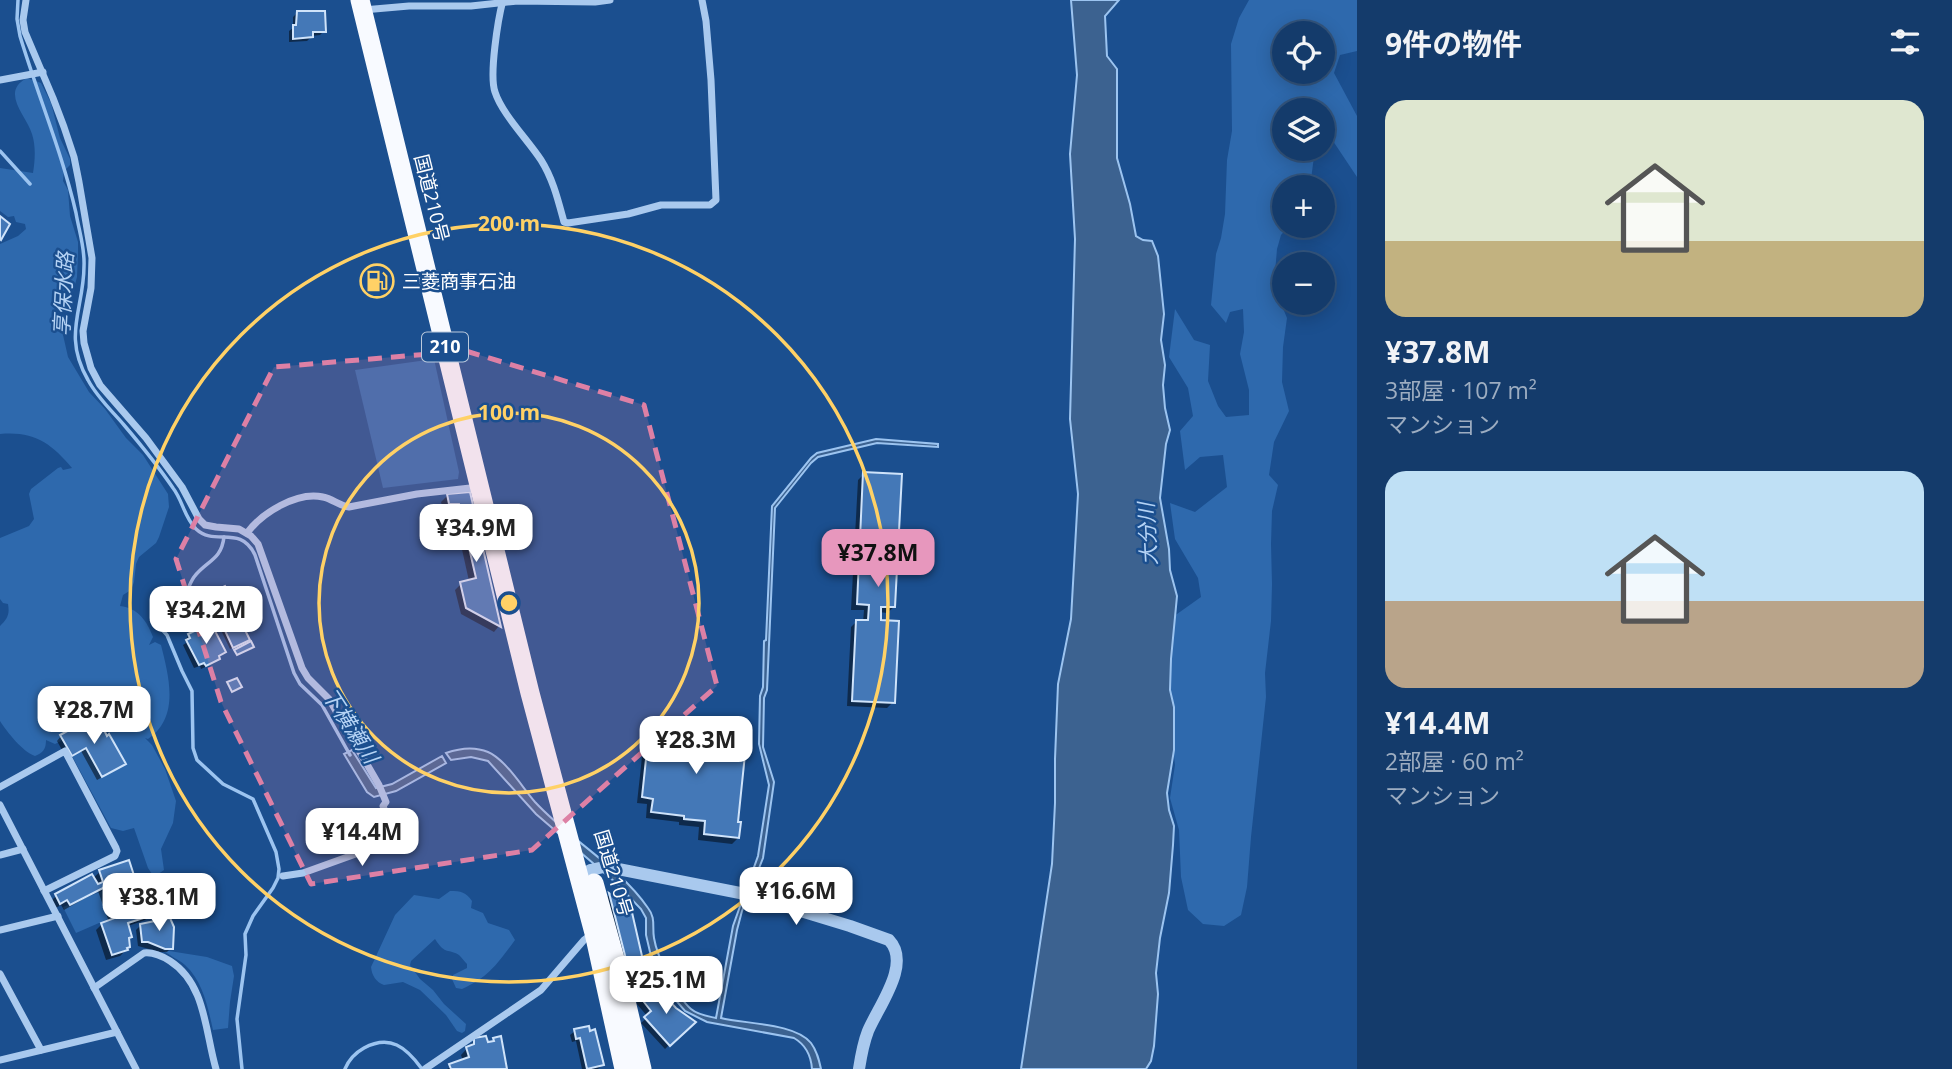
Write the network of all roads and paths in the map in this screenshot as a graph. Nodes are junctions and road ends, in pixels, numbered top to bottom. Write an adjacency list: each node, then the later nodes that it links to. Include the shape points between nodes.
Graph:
1 (26, 0): 6 (street, via 23,26)
2 (610, 0): 4 (street)
3 (702, 0): 4 (street, via 712,80 716,200 710,205 661,205 628,215 568,223 550,176 494,91)
4 (503, 1): 5 (street, via 471,6)
5 (361, 5): 8 (highway, 国道210号 / 210)
6 (43, 72): 7 (street); 9 (street, via 74,157 90,244 92,279 83,337 93,373 182,487 198,519 205,525)
7 (0, 80)
8 (479, 487): 9 (street, via 349,507 322,496 305,497 276,507); 10 (highway, 国道210号 / 210)
9 (247, 533): 16 (street, via 262,552 305,674 329,699 386,802 388,823 368,849)
10 (530, 693): 15 (highway, 国道210号 / 210); 20 (highway, 国道210号 / 210)
11 (0, 787): 17 (street, via 65,751 116,848 115,856)
12 (0, 805): 13 (street)
13 (23, 849): 14 (street); 17 (street)
14 (0, 855)
15 (590, 870): 30 (highway, 国道210号 / 210); 31 (street, via 613,868 745,894 889,940 896,952 897,969 867,1033)
16 (283, 876)
17 (44, 891): 18 (street)
18 (58, 916): 19 (street); 22 (street)
19 (0, 930)
20 (594, 933): 28 (street, via 541,990); 29 (highway, 国道210号 / 210)
21 (0, 974): 24 (street)
22 (94, 988): 23 (street); 27 (street, via 145,953 169,961 187,976 200,1000)
23 (117, 1032): 24 (street); 26 (street)
24 (41, 1050): 25 (street)
25 (0, 1060)
26 (136, 1069)
27 (216, 1069)
28 (425, 1069)
29 (624, 1069)
30 (642, 1069)
31 (859, 1069)

